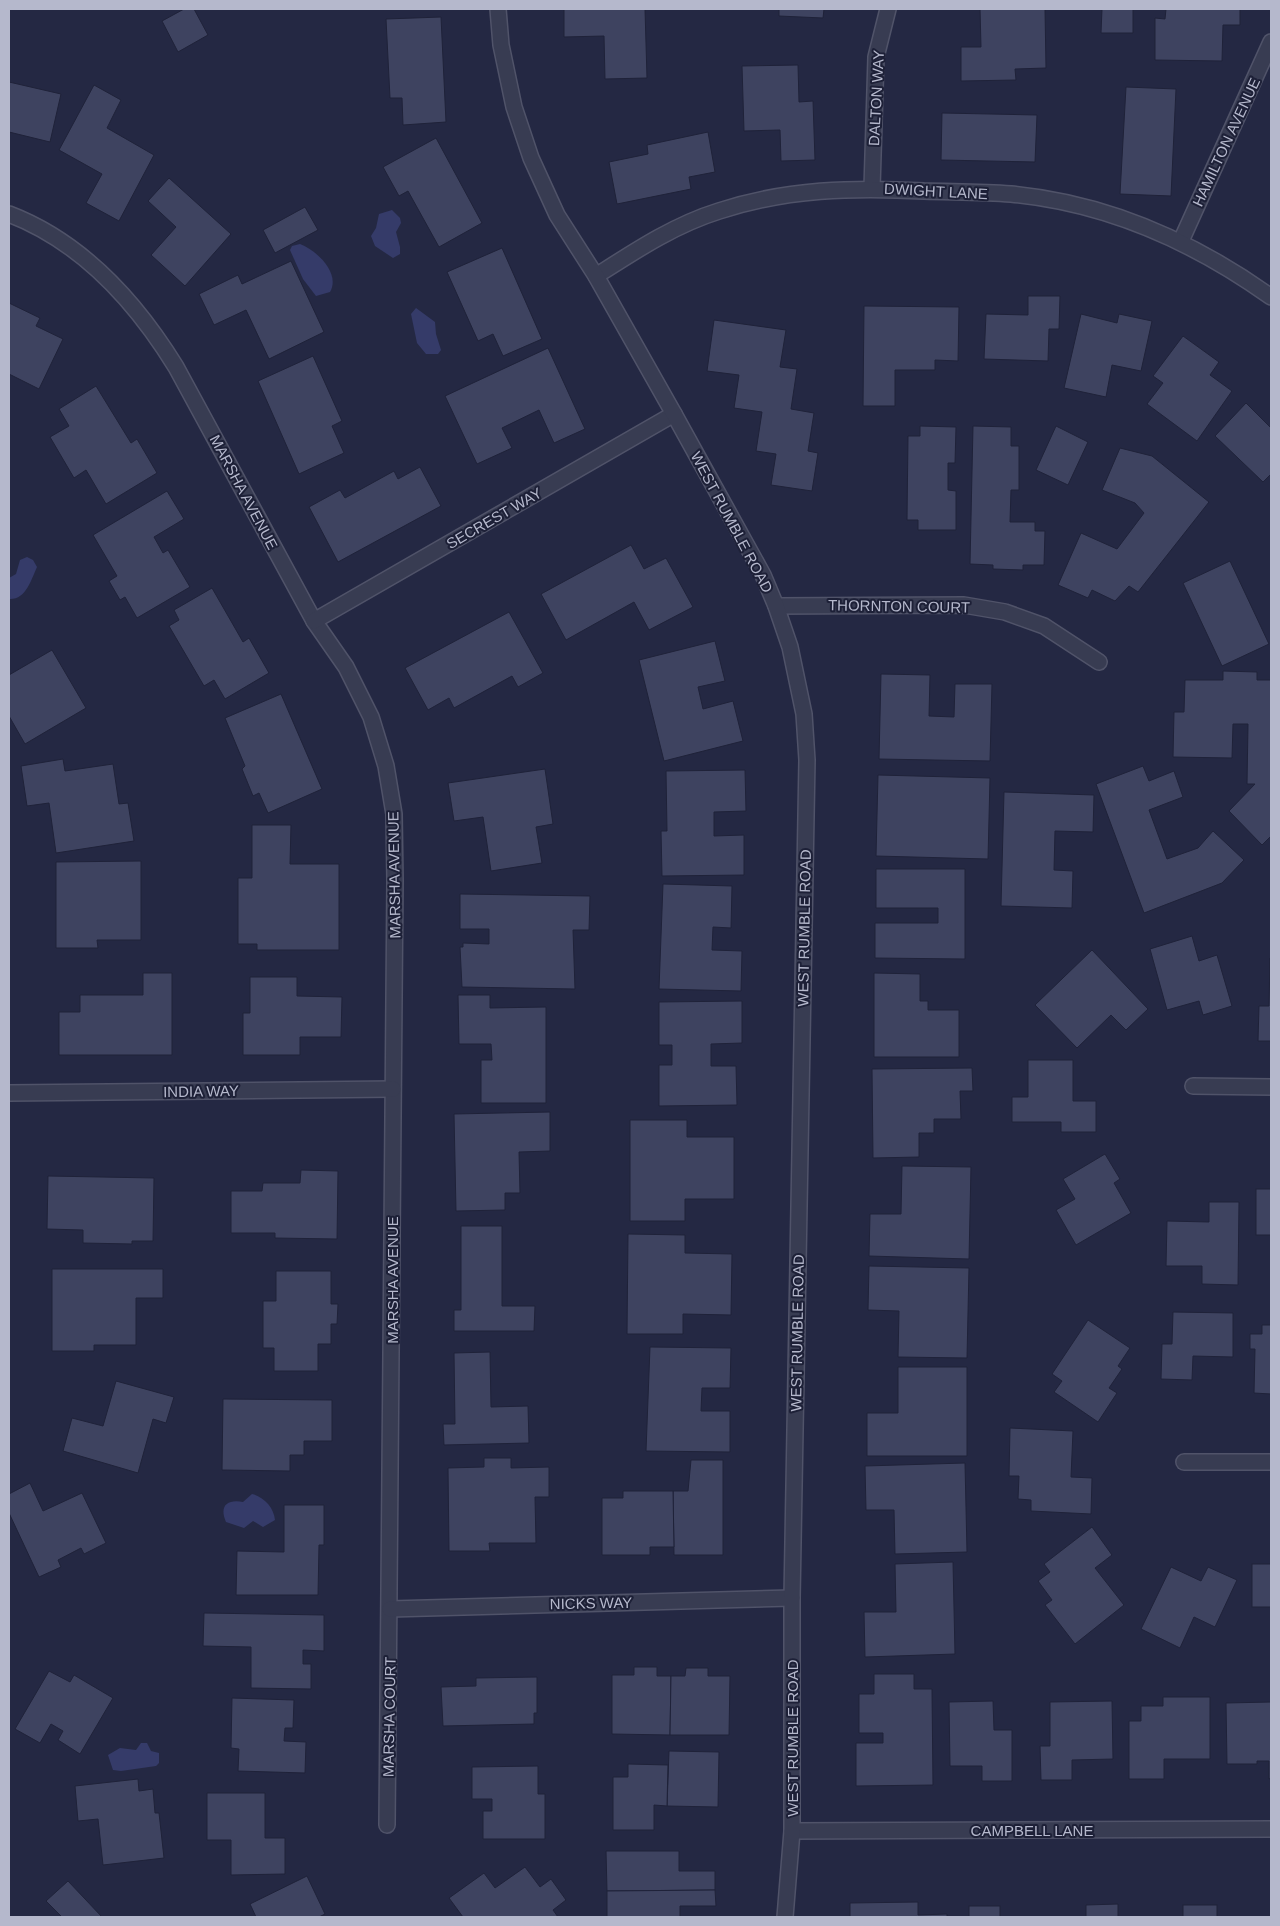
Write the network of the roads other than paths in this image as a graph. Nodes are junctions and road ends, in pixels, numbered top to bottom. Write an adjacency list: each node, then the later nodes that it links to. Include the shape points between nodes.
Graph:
1 (498, 9): 7 (street, WEST RUMBLE ROAD, via 501,45 514,107 531,158 557,215)
2 (888, 9): 4 (street, DALTON WAY, via 876,57)
3 (1271, 42): 6 (street, HAMILTON AVENUE)
4 (872, 188): 6 (street, DWIGHT LANE, via 1012,194 1074,204); 7 (street, DWIGHT LANE, via 827,189 776,196 718,211 657,237)
5 (9, 214): 11 (street, MARSHA AVENUE, via 74,250 128,298 154,331)
6 (1181, 241): 8 (street, DWIGHT LANE, via 1230,268)
7 (596, 276): 9 (street, WEST RUMBLE ROAD)
8 (1271, 297)
9 (674, 414): 10 (street, WEST RUMBLE ROAD, via 763,575); 11 (street, SECREST WAY)
10 (776, 606): 12 (street, THORNTON COURT, via 964,605 1005,612 1044,626); 19 (street, WEST RUMBLE ROAD, via 790,647 804,714 807,760)
11 (314, 621): 15 (street, MARSHA AVENUE, via 346,667 371,717 386,766 394,814)
12 (1099, 662)
13 (1193, 1086): 14 (street)
14 (1271, 1087)
15 (393, 1089): 16 (street, INDIA WAY); 20 (street, MARSHA AVENUE)
16 (9, 1093)
17 (1184, 1462): 18 (street)
18 (1271, 1462)
19 (792, 1598): 20 (street, NICKS WAY); 23 (street, WEST RUMBLE ROAD)
20 (390, 1609): 21 (street, MARSHA COURT)
21 (387, 1825)
22 (1271, 1829): 23 (street, CAMPBELL LANE)
23 (792, 1831): 24 (street, WEST RUMBLE ROAD)
24 (785, 1917)

